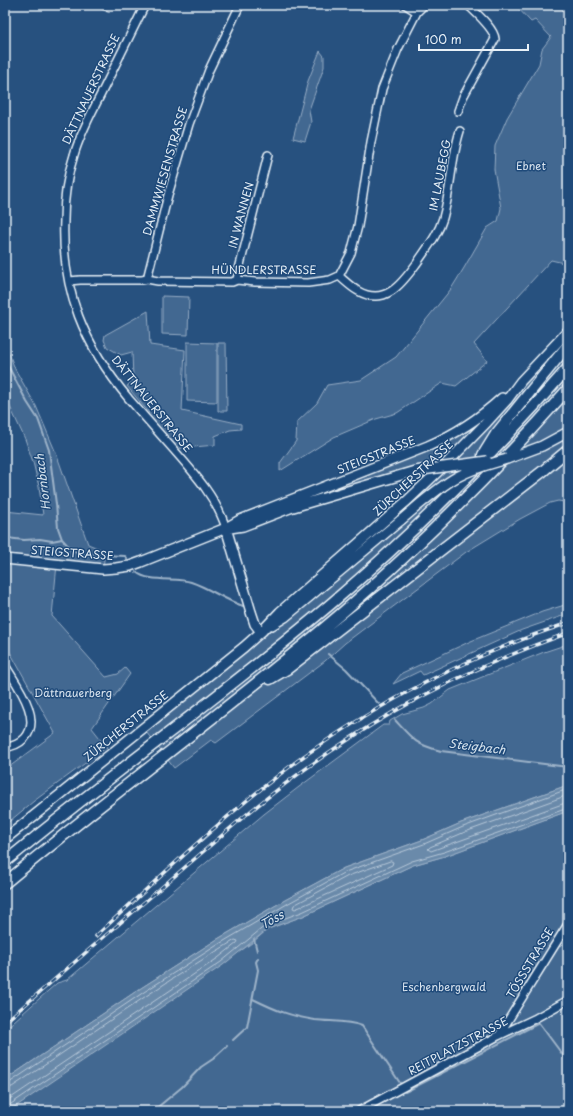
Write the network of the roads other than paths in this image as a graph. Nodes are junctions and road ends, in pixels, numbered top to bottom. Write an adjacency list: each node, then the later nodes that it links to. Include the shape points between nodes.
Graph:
1 (145, 5): 13 (street, DÄTTNAUERSTRASSE, via 84,128 74,154 64,207 64,250)
2 (240, 5): 11 (street, DAMMWIESENSTRASSE, via 209,70 188,124)
3 (406, 5): 6 (street)
4 (424, 5): 6 (street)
5 (468, 5): 7 (street, via 491,29 495,39 466,91)
6 (417, 12): 10 (street, via 394,57 382,89 358,226 351,252)
7 (458, 111)
8 (460, 131): 10 (street, IM LAUBEGG, via 441,225 401,284 388,293 372,296 358,291)
9 (268, 154): 12 (street, IN WANNEN)
10 (339, 276): 12 (street, HÜNDLERSTRASSE, via 308,283)
11 (147, 279): 12 (street, HÜNDLERSTRASSE, via 232,282); 13 (street, HÜNDLERSTRASSE)
12 (237, 280)
13 (69, 281): 23 (street, DÄTTNAUERSTRASSE, via 81,323 106,369 204,485)
14 (568, 331): 17 (main road, ZÜRCHERSTRASSE)
15 (568, 345): 22 (highway, via 496,434)
16 (568, 368): 22 (highway)
17 (522, 381): 23 (main road, STEIGSTRASSE, via 476,419 444,439 240,520); 25 (main road, ZÜRCHERSTRASSE, via 434,477 280,612)
18 (568, 389): 27 (highway, via 484,481 419,544 342,613)
19 (568, 432): 21 (main road, ZÜRCHERSTRASSE, via 549,443)
20 (568, 450): 27 (highway, via 286,669)
21 (507, 459): 23 (main road, STEIGSTRASSE, bridge, via 415,471 290,508 243,526); 25 (main road, ZÜRCHERSTRASSE, bridge, via 453,480 285,617)
22 (474, 471): 30 (highway, via 395,547 310,621)
23 (226, 528): 24 (main road, STEIGSTRASSE, via 141,562 116,568 103,569); 25 (main road, DÄTTNAUERSTRASSE, via 255,624)
24 (5, 559)
25 (261, 632): 29 (main road, ZÜRCHERSTRASSE)
26 (5, 665): 28 (street, via 28,706 32,722 25,738 14,746)
27 (229, 705): 31 (highway)
28 (5, 747)
29 (5, 839)
30 (5, 862)
31 (5, 883)
32 (568, 924): 34 (street, TÖSSSTRASSE)
33 (568, 1000): 34 (street, REITPLATZSTRASSE)
34 (498, 1036): 35 (street, REITPLATZSTRASSE)
35 (359, 1111)

